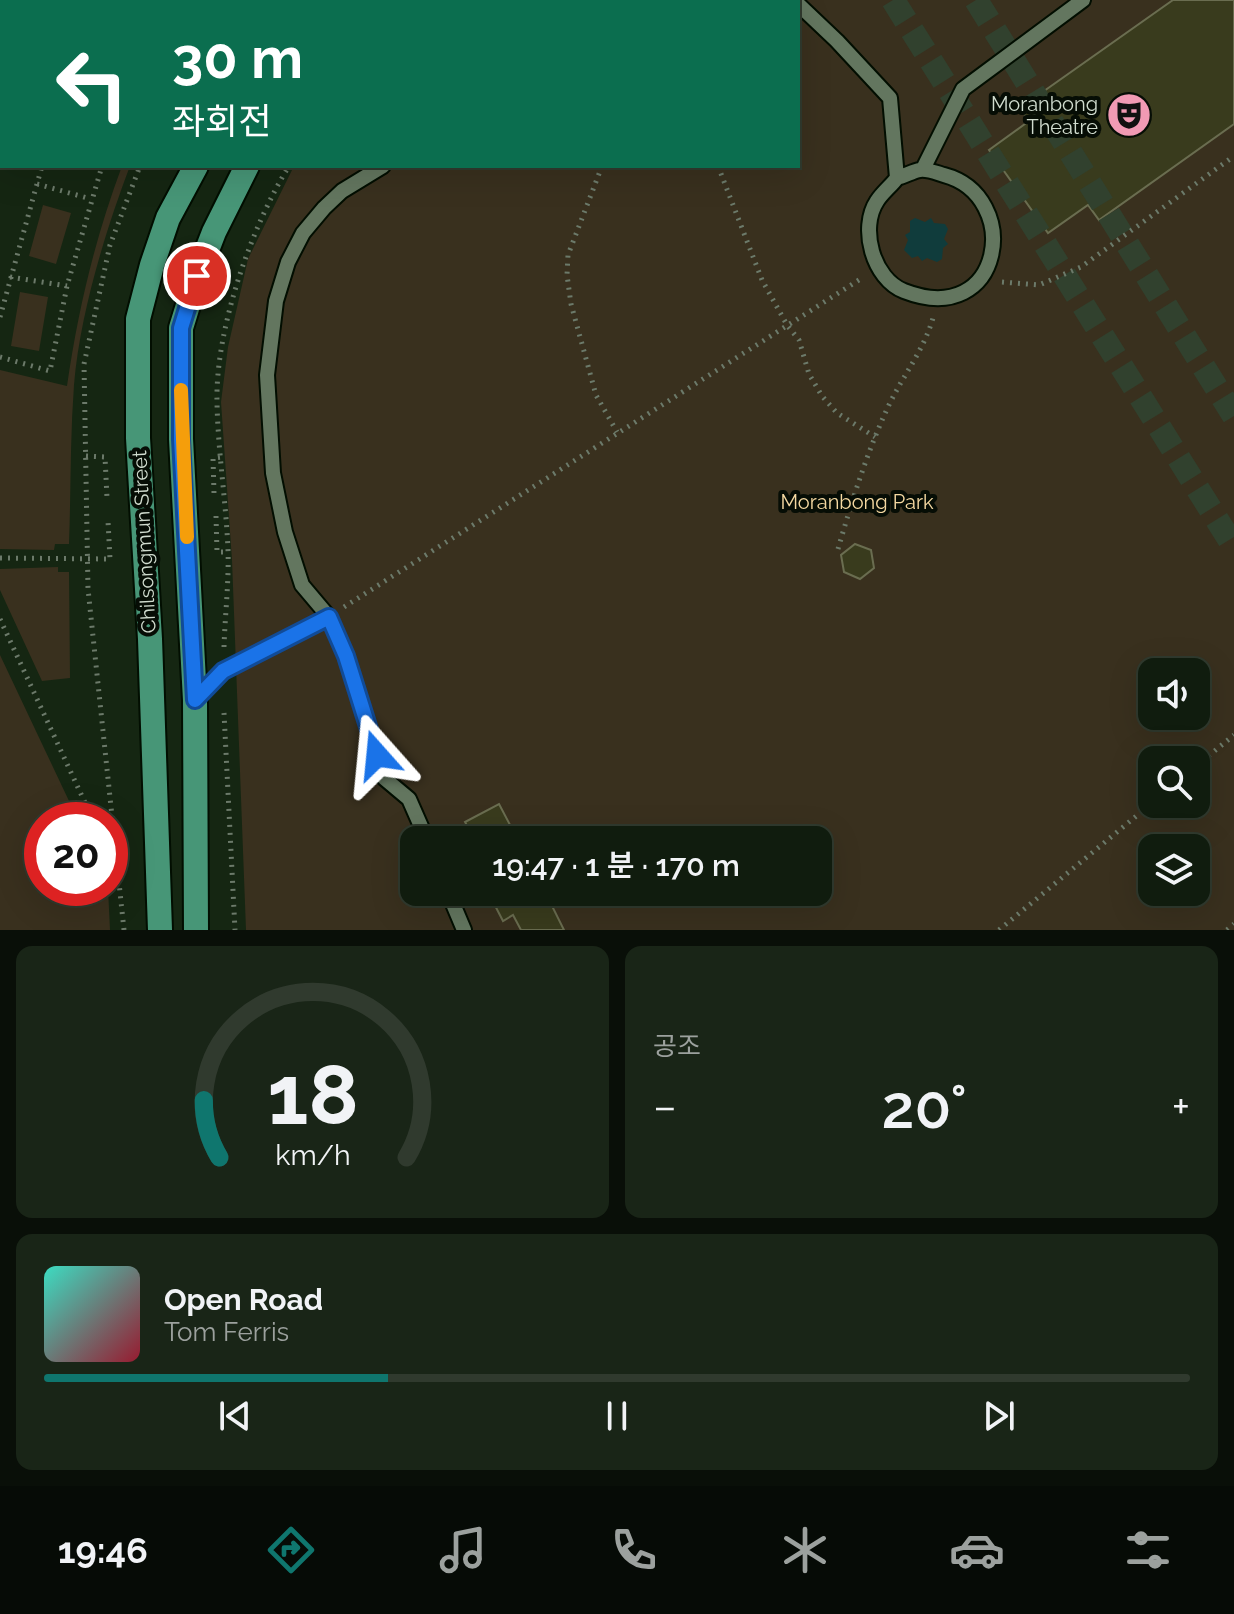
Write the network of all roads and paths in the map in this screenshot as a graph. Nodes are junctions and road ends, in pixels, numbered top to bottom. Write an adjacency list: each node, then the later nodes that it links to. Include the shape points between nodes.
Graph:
1 (1083, 0): 13 (lane, via 963,89)
2 (800, 6): 14 (lane, via 890,98)
3 (1234, 156): 18 (path, via 1081,267 1039,285)
4 (41, 168): 15 (path)
5 (101, 168): 16 (path)
6 (139, 168): 27 (path, via 110,245 84,364)
7 (195, 168): 51 (main road, Chilsongmun Street, via 168,218 138,319 138,438)
8 (246, 168): 40 (main road, via 214,232 181,328 181,439)
9 (288, 168): 28 (path, via 247,255 222,344 217,402)
10 (380, 168): 37 (lane, via 342,191 303,233 276,301 267,375 273,473 285,532 302,585)
11 (601, 168): 25 (path, via 568,255 567,275 596,395)
12 (719, 168): 23 (path, via 762,280)
13 (923, 169): 14 (lane); 18 (lane, via 953,177 978,197 992,226 993,254)
14 (897, 178): 21 (lane, via 875,203 868,236 878,267 899,289)
15 (37, 184): 16 (path); 17 (path)
16 (91, 199): 20 (path)
17 (10, 277): 20 (path); 22 (path)
18 (981, 280): 21 (lane, via 956,296)
19 (858, 281): 23 (path)
20 (67, 286): 24 (path, via 50,371)
21 (939, 298): 26 (path, via 926,342)
22 (0, 317)
23 (787, 325): 25 (path); 26 (path, via 799,340 822,396 837,413)
24 (0, 357)
25 (617, 432): 37 (path)
26 (875, 437): 33 (path)
27 (86, 456): 30 (path, via 105,457); 36 (path)
28 (222, 457): 29 (path, via 213,458); 34 (path)
29 (214, 493)
30 (107, 498)
31 (216, 516): 34 (path, via 217,552)
32 (108, 521): 36 (path, via 110,559)
33 (838, 549)
34 (228, 552): 39 (path)
35 (0, 558): 36 (path)
36 (88, 560): 44 (path)
37 (329, 617): 39 (lane); 46 (lane, via 384,778 409,799)
38 (0, 619): 43 (path)
39 (223, 671): 40 (lane); 53 (path)
40 (195, 700): 52 (main road)
41 (1234, 735): 42 (path)
42 (1210, 755)
43 (85, 802)
44 (110, 802)
45 (1138, 815): 55 (path)
46 (421, 826)
47 (123, 906): 50 (path)
48 (454, 906): 54 (lane)
49 (1234, 924): 56 (path)
50 (124, 930)
51 (160, 930)
52 (196, 930)
53 (235, 930)
54 (464, 930)
55 (999, 930)
56 (1227, 930)

